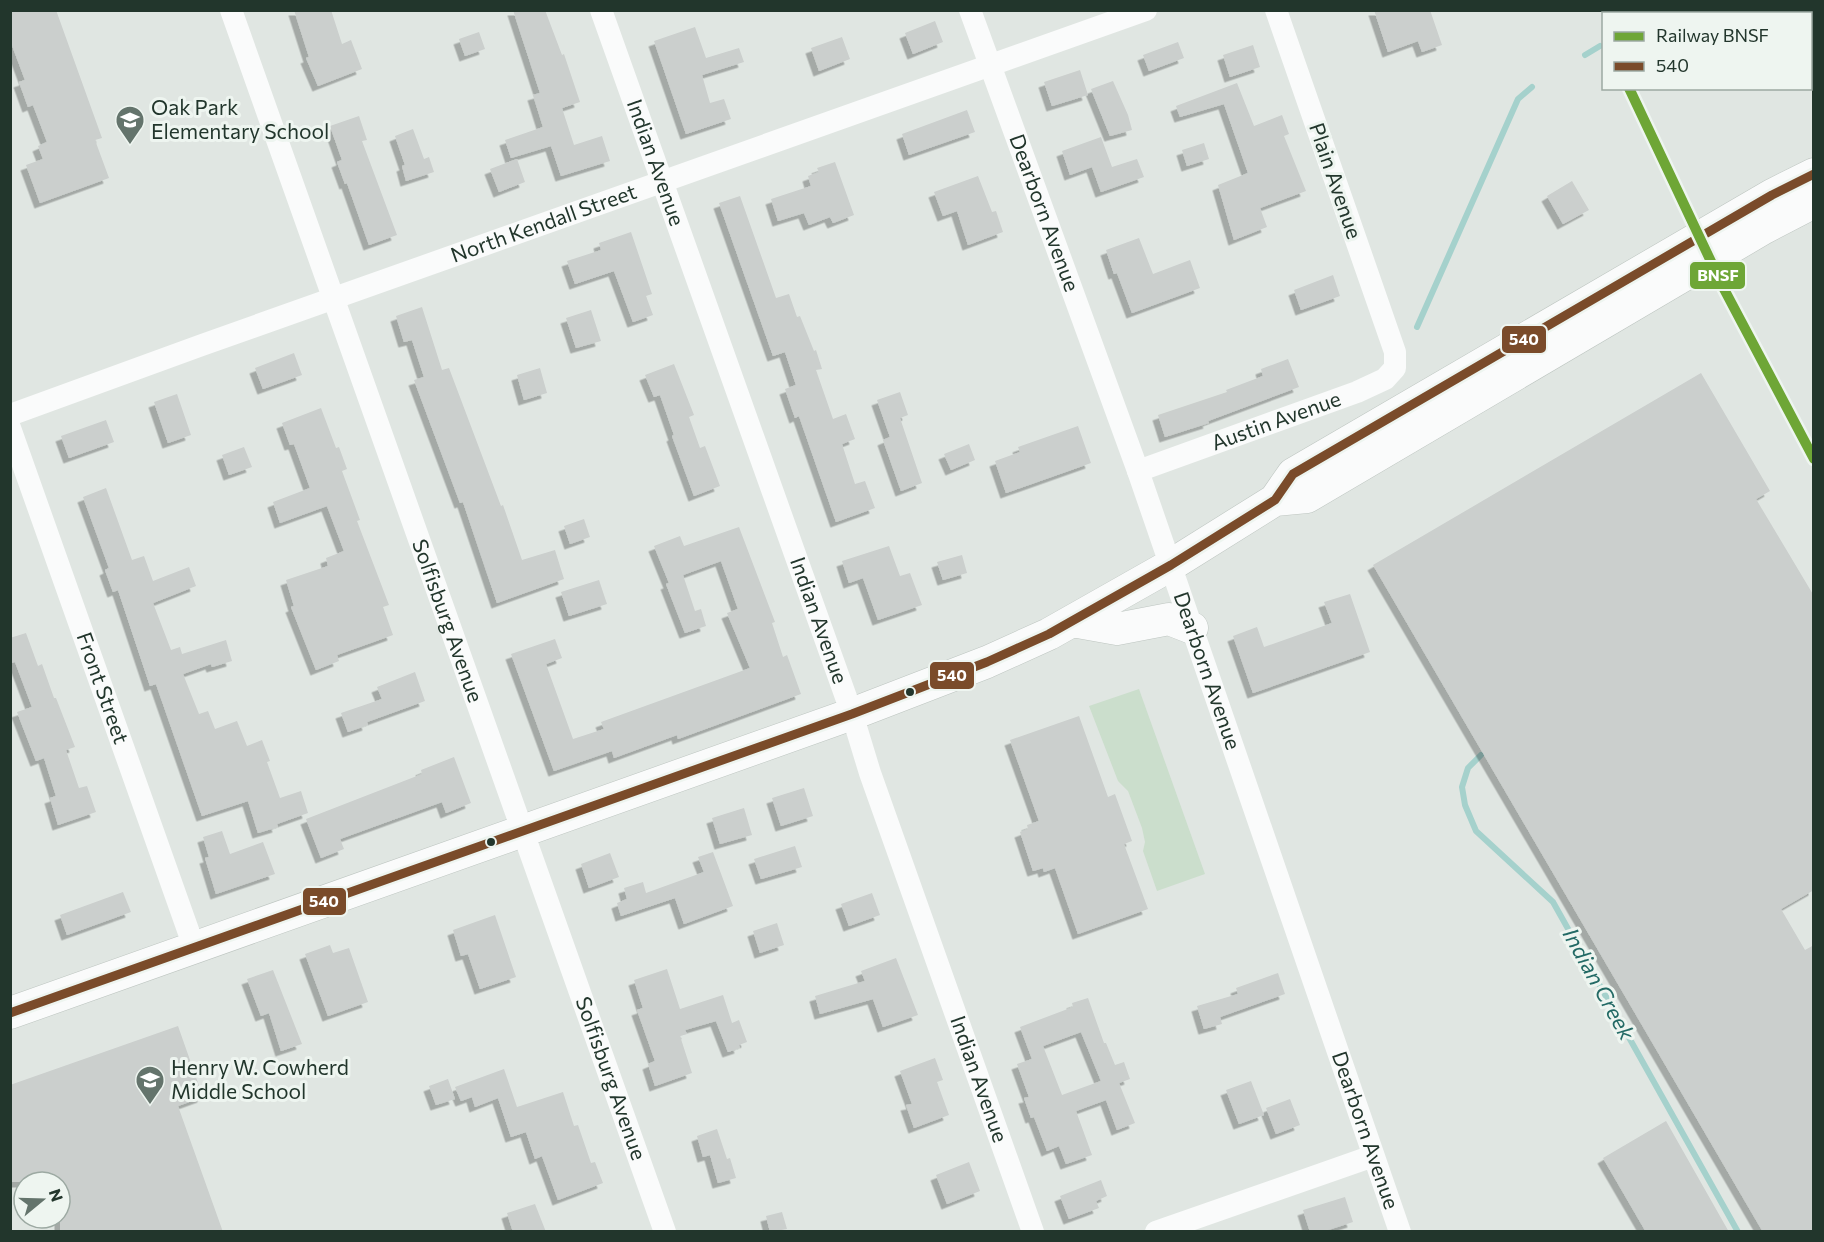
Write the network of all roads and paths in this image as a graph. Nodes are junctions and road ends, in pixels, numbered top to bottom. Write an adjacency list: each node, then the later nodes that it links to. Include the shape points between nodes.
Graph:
1 (231, 10): 10 (street, Solfisburg Avenue)
2 (601, 10): 8 (street, Indian Avenue)
3 (970, 10): 6 (street, Dearborn Avenue)
4 (1146, 10): 6 (street, North Kendall Street)
5 (1276, 10): 11 (street, Plain Avenue)
6 (989, 66): 8 (street, North Kendall Street); 15 (street, Dearborn Avenue)
7 (1814, 174): 14 (main road, via 1738,214)
8 (662, 182): 10 (street, North Kendall Street); 19 (street, Indian Avenue)
9 (1814, 202): 14 (main road)
10 (332, 299): 12 (street, North Kendall Street); 20 (street, Solfisburg Avenue)
11 (1395, 352): 15 (street, Austin Avenue, via 1395,368 1385,379 1357,392)
12 (10, 415)
13 (10, 428): 21 (street, Front Street)
14 (1363, 449): 16 (main road, via 1293,474 1275,500)
15 (1138, 471): 16 (street, Dearborn Avenue)
16 (1171, 565): 17 (main road); 18 (street, Dearborn Avenue)
17 (1071, 621): 18 (main road, via 1117,629 1169,619); 19 (main road, via 987,662)
18 (1192, 628): 23 (street, Dearborn Avenue)
19 (852, 714): 20 (main road); 25 (street, Indian Avenue)
20 (524, 830): 21 (main road); 24 (street, Solfisburg Avenue)
21 (194, 947): 22 (main road)
22 (10, 1013)
23 (1373, 1156): 26 (street); 27 (street, Dearborn Avenue)
24 (665, 1232)
25 (1033, 1232)
26 (1156, 1232)
27 (1400, 1232)

